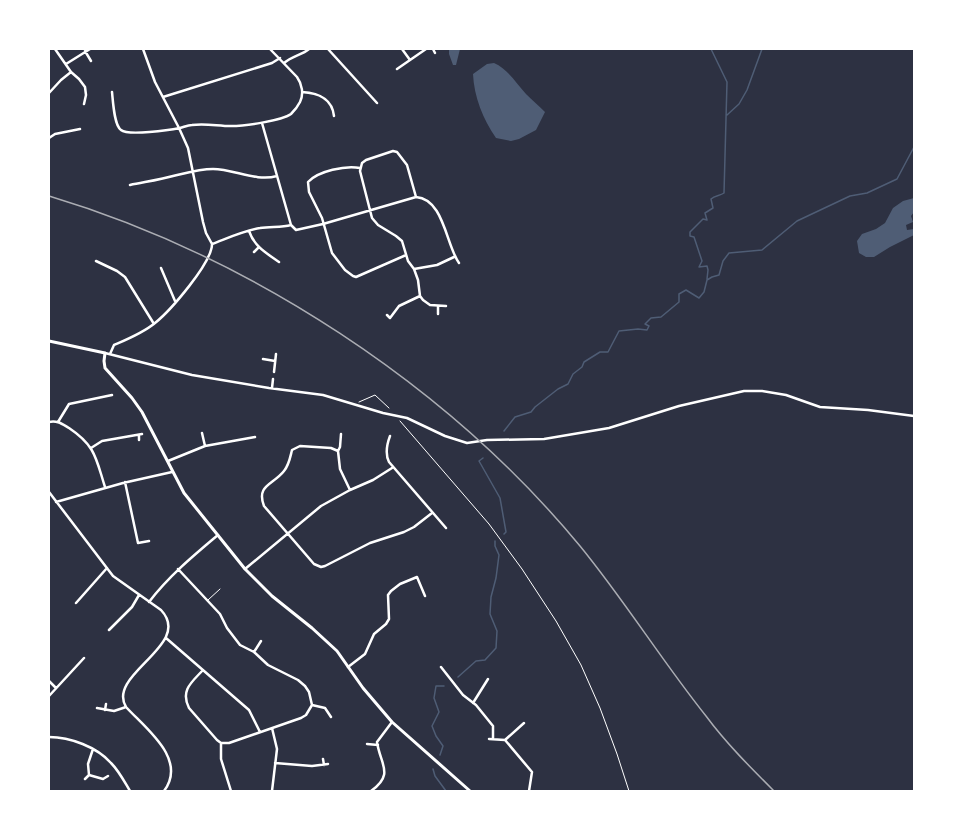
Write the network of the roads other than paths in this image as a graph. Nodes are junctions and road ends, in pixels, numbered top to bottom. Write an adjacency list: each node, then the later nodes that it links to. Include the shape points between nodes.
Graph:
1 (55, 49): 16 (street)
2 (90, 49): 10 (street)
3 (143, 49): 22 (street)
4 (270, 49): 12 (street)
5 (309, 49): 15 (street)
6 (328, 49): 23 (street)
7 (402, 49): 13 (street)
8 (426, 49): 13 (street)
9 (433, 49): 11 (street)
10 (85, 51): 14 (street); 16 (street)
11 (435, 53)
12 (280, 58): 15 (street); 22 (street, via 272,63)
13 (410, 60): 17 (street)
14 (91, 61)
15 (284, 63): 20 (street, via 300,81)
16 (66, 64): 18 (street)
17 (398, 69)
18 (71, 72): 21 (street); 24 (street, via 85,87)
19 (112, 92): 27 (street, via 116,124 125,133)
20 (302, 92): 25 (street, via 320,95 333,109); 26 (street, via 299,105 291,114)
21 (49, 93)
22 (163, 97): 27 (street)
23 (377, 103)
24 (84, 104)
25 (334, 116)
26 (262, 123): 27 (street, via 231,126 198,124); 32 (street)
27 (179, 128): 31 (street, via 188,148)
28 (80, 130): 29 (street, via 55,134)
29 (49, 138)
30 (360, 168): 34 (street, via 366,160 397,152 407,165); 35 (street); 36 (street, via 342,168 316,176 308,182 309,192)
31 (192, 172): 32 (street, via 214,169 258,177); 33 (street); 39 (street, via 203,222)
32 (277, 176): 37 (street)
33 (130, 185)
34 (416, 197): 35 (street); 43 (street, via 425,200 439,216 447,232)
35 (369, 211): 36 (street); 42 (street, via 378,225 402,241)
36 (323, 224): 37 (street, via 299,230); 42 (street, via 332,254 344,270 353,276)
37 (291, 226): 38 (street)
38 (249, 231): 39 (street); 40 (street)
39 (212, 244): 50 (street, via 202,269)
40 (258, 247): 41 (street); 45 (street)
41 (254, 252)
42 (406, 255): 48 (street)
43 (454, 257): 46 (street); 48 (street, via 437,265)
44 (96, 261): 55 (street, via 125,278)
45 (279, 262)
46 (459, 263)
47 (161, 268): 50 (street)
48 (414, 269): 49 (street)
49 (420, 296): 51 (street, via 430,305); 54 (street, via 399,306 390,318)
50 (176, 301): 55 (street)
51 (438, 306): 52 (street); 53 (street)
52 (446, 306)
53 (438, 314)
54 (387, 315)
55 (154, 324): 58 (street, via 114,345)
56 (49, 341): 57 (street)
57 (105, 353): 58 (street); 79 (street, via 105,368 142,412)
58 (110, 354): 64 (street, via 192,375)
59 (276, 354): 61 (street)
60 (263, 359): 61 (street)
61 (275, 361): 62 (street)
62 (274, 372)
63 (273, 379): 64 (street)
64 (272, 388): 66 (street, via 323,394 407,418 467,443 544,439 609,428 679,406 744,391 786,395 820,407)
65 (112, 395): 68 (street, via 69,404)
66 (914, 416)
67 (49, 422): 68 (street)
68 (58, 422): 77 (street, via 81,437)
69 (202, 433): 76 (street)
70 (142, 434): 72 (street)
71 (341, 434): 78 (street)
72 (139, 435): 75 (street); 77 (street, via 102,441)
73 (390, 436): 80 (street, via 387,457)
74 (255, 437): 76 (street)
75 (139, 440)
76 (205, 446): 79 (street)
77 (91, 448): 83 (street)
78 (338, 451): 84 (street, via 340,469); 90 (street, via 331,448 296,447 292,450 285,470 261,493 264,506)
79 (167, 462): 81 (street)
80 (392, 468): 84 (street); 87 (street)
81 (172, 472): 82 (street); 89 (street, via 184,493)
82 (125, 482): 83 (street); 91 (street, via 138,543)
83 (105, 487): 86 (street)
84 (350, 490): 90 (street, via 321,506)
85 (49, 492): 86 (street)
86 (56, 502): 92 (street)
87 (432, 513): 88 (street); 90 (street, via 404,532 370,543 321,567 314,564)
88 (446, 528)
89 (218, 535): 93 (street); 94 (street)
90 (288, 535): 94 (street)
91 (149, 541)
92 (107, 568): 96 (street); 100 (street)
93 (178, 569): 98 (street); 99 (street)
94 (245, 569): 106 (street, via 272,596 337,651)
95 (220, 589): 98 (lane)
96 (139, 595): 99 (street); 101 (street, via 132,607)
97 (425, 596): 106 (street, via 417,577 391,591 388,595 389,619 374,634 366,654)
98 (207, 600): 104 (street, via 220,614 240,645)
99 (149, 602): 102 (street, via 166,616 169,626)
100 (76, 603)
101 (109, 630)
102 (166, 638): 108 (street); 116 (street, via 125,687 123,702)
103 (261, 641): 104 (street)
104 (254, 652): 115 (street, via 268,665 305,686)
105 (84, 658): 111 (street)
106 (348, 667): 120 (street, via 362,688)
107 (441, 667): 113 (street, via 463,694)
108 (203, 670): 123 (street, via 249,710); 128 (street, via 186,691 186,702)
109 (488, 679): 113 (street)
110 (49, 681): 111 (street)
111 (56, 688): 112 (street)
112 (49, 696)
113 (474, 703): 126 (street, via 493,726)
114 (106, 704): 118 (street)
115 (312, 705): 119 (street, via 325,708); 122 (street, via 306,715)
116 (126, 706): 118 (street, via 114,712); 140 (street, via 166,751 170,760 171,776)
117 (97, 708): 118 (street)
118 (105, 710)
119 (331, 717)
120 (392, 722): 130 (street, via 379,738); 144 (street)
121 (524, 723): 127 (street)
122 (272, 728): 123 (street); 133 (street, via 277,749)
123 (260, 732): 128 (street, via 229,743)
124 (49, 737): 131 (street, via 76,742)
125 (489, 739): 126 (street)
126 (493, 739): 127 (street)
127 (505, 740): 145 (street, via 532,772)
128 (221, 743): 141 (street, via 221,759)
129 (366, 744): 130 (street)
130 (378, 745): 143 (street, via 385,771 383,781)
131 (93, 749): 136 (street, via 88,764); 139 (street, via 111,762)
132 (323, 759): 135 (street)
133 (275, 764): 135 (street); 142 (street)
134 (328, 764): 135 (street)
135 (324, 765)
136 (89, 775): 137 (street, via 102,779); 138 (street)
137 (108, 776)
138 (85, 779)
139 (130, 791)
140 (164, 791)
141 (231, 791)
142 (272, 791)
143 (371, 791)
144 (470, 791)
145 (529, 791)

